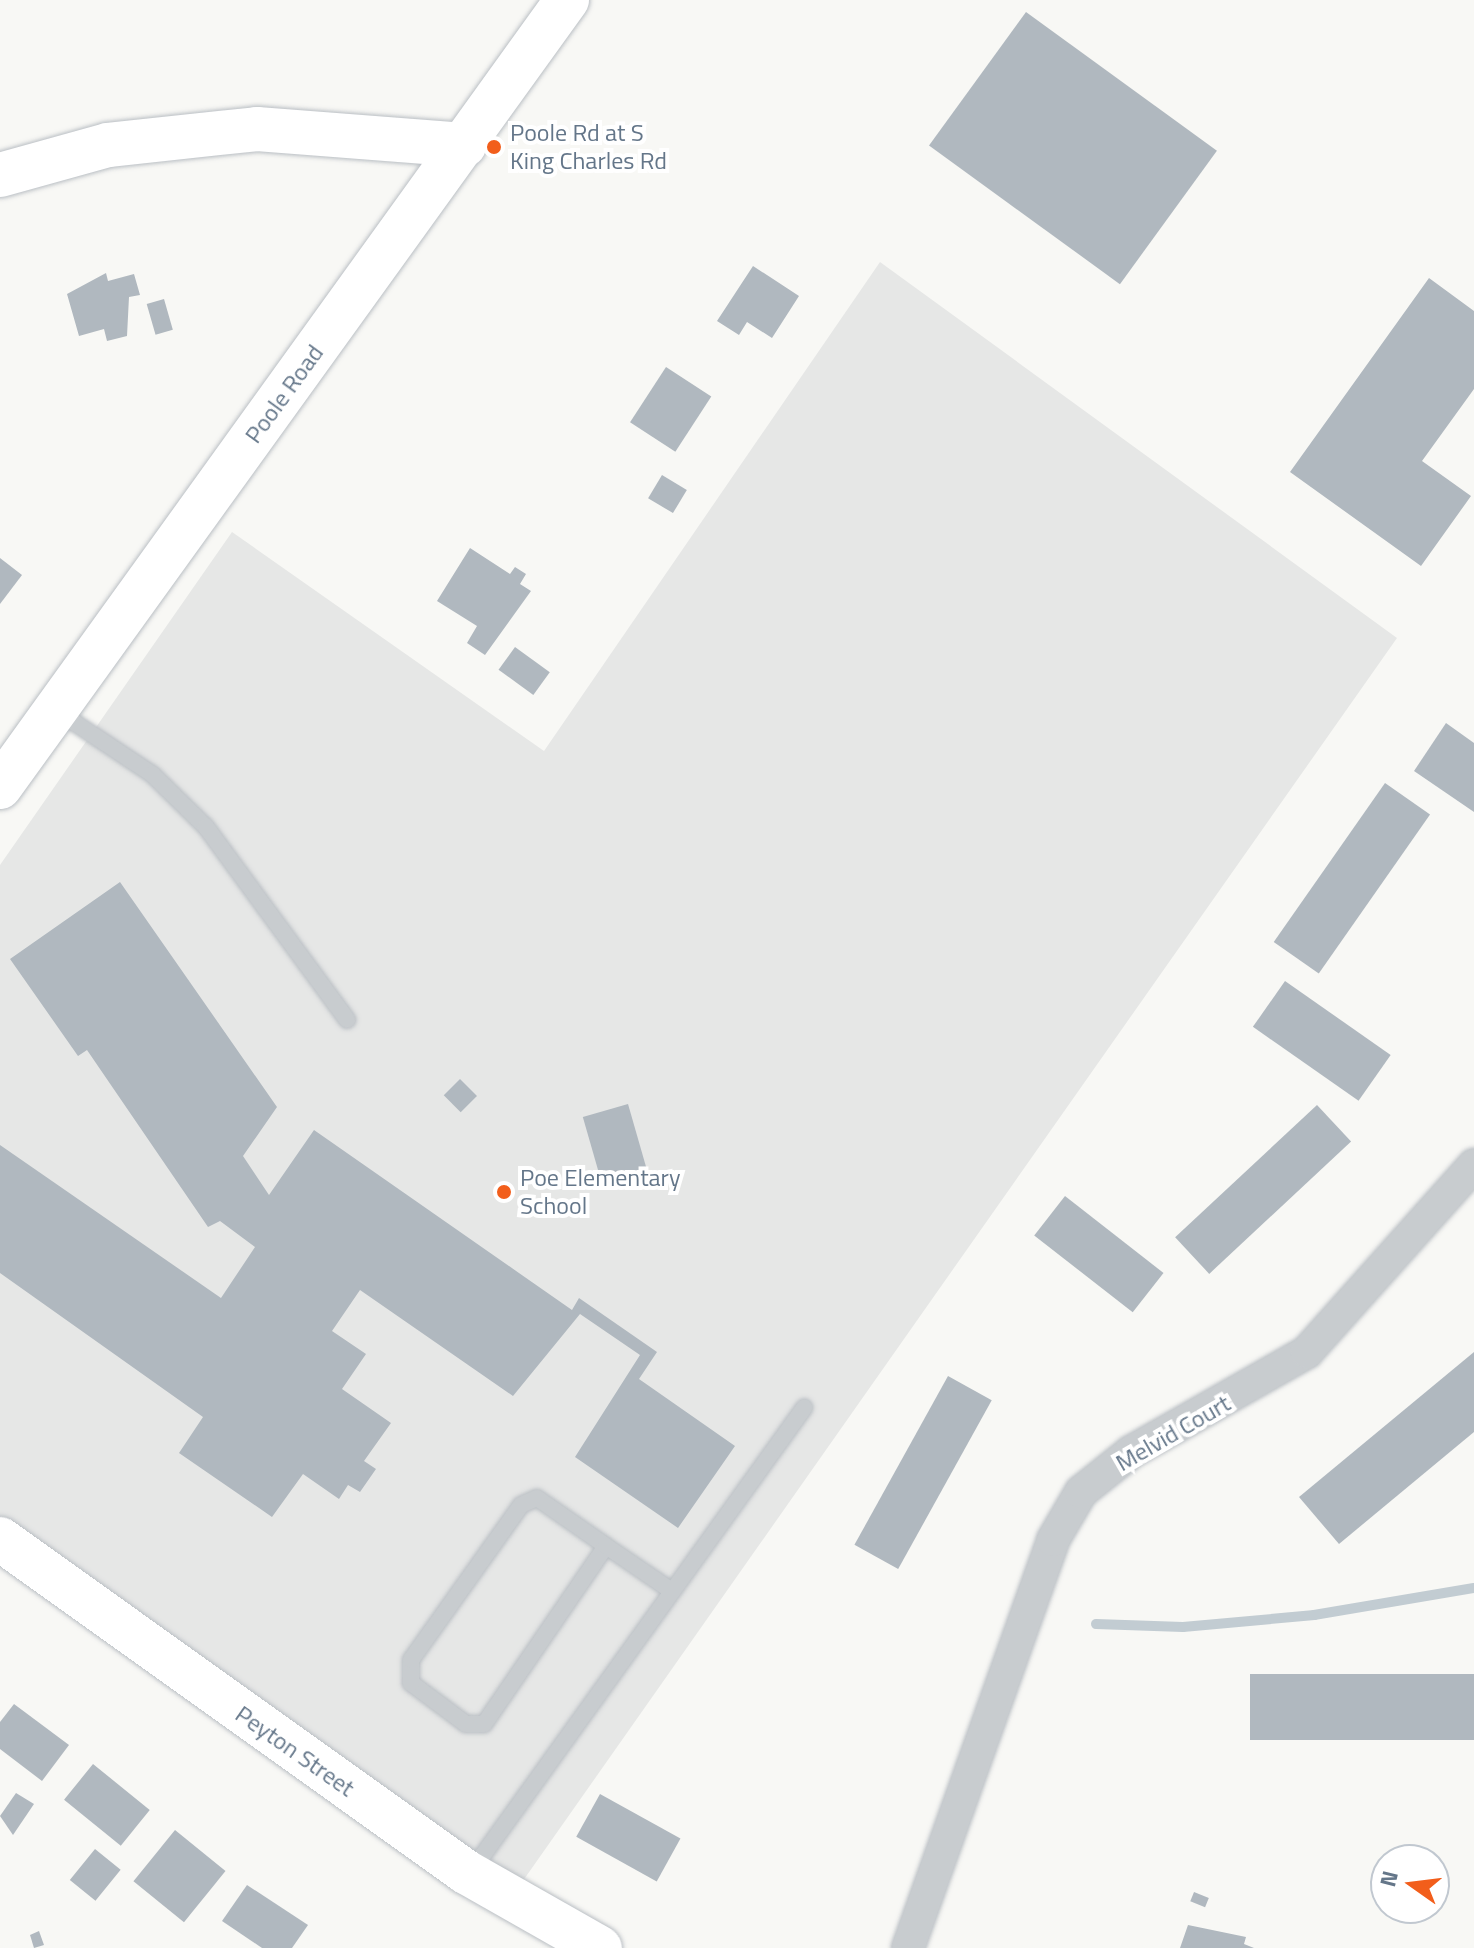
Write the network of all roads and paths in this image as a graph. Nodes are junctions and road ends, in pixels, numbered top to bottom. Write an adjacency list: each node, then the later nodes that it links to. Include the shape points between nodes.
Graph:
1 (567, 0): 2 (street, Poole Road)
2 (464, 145): 3 (street, via 257,129 108,145); 4 (street, Poole Road)
3 (0, 175)
4 (55, 710): 5 (street, Poole Road); 6 (lane, via 152,774 206,827)
5 (0, 787)
6 (347, 1020)
7 (1474, 1165): 14 (street, Melvid Court, via 1307,1352 1131,1452 1081,1492 1048,1553)
8 (804, 1408): 11 (lane)
9 (0, 1539): 12 (street, Peyton Street)
10 (606, 1546): 10 (lane, via 537,1498 525,1500 411,1660 411,1683 466,1724 484,1724); 11 (lane)
11 (672, 1591): 12 (lane)
12 (470, 1875): 13 (street, Peyton Street)
13 (600, 1948)
14 (908, 1948)

